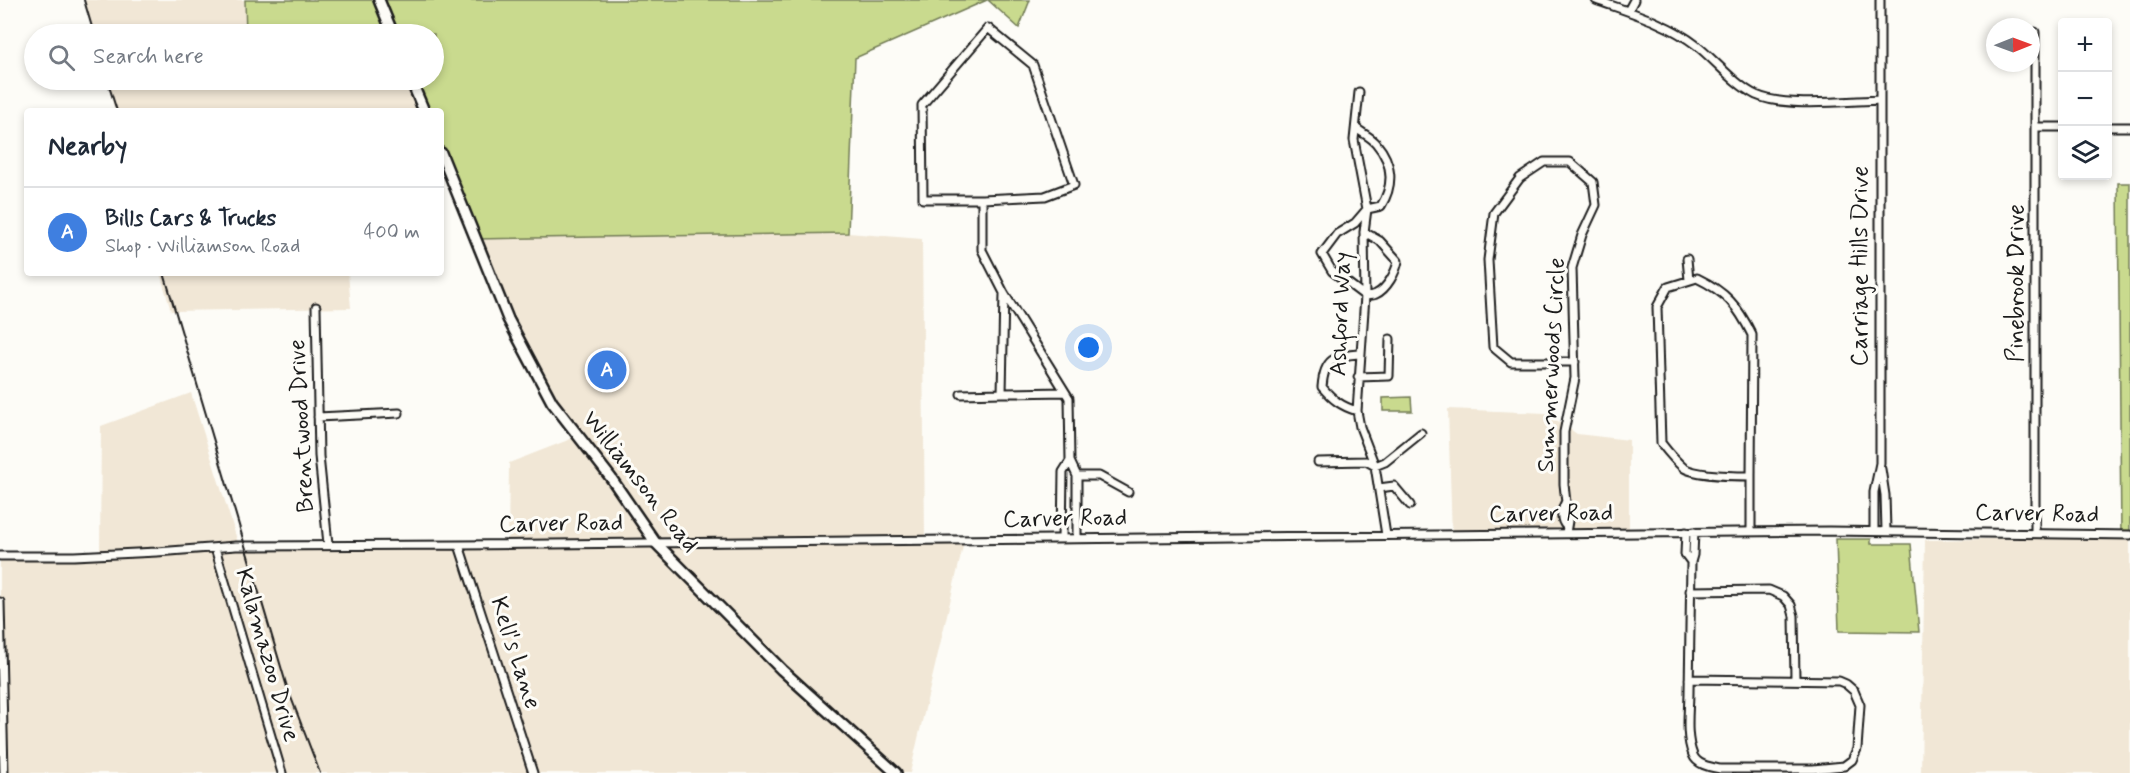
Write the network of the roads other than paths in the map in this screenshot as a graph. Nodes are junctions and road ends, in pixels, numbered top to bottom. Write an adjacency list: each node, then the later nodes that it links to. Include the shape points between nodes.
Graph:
1 (379, 0): 6 (main road)
2 (1596, 0): 5 (street)
3 (1634, 0): 5 (street)
4 (1880, 0): 10 (street, Carriage Hills Drive)
5 (1628, 11): 10 (street, via 1694,44 1755,94 1771,100)
6 (389, 24)
7 (2035, 72): 12 (street, Pinebrook Drive)
8 (415, 90): 11 (main road)
9 (1359, 92): 16 (street, Ashford Way)
10 (1880, 100): 39 (street, Carriage Hills Drive)
11 (423, 108)
12 (2036, 127): 13 (street); 51 (street, Pinebrook Drive)
13 (2058, 127)
14 (2112, 127): 15 (street)
15 (2130, 127)
16 (1356, 128): 19 (street, Ashford Way, via 1354,140); 19 (street, via 1375,141 1390,172 1390,192 1381,206)
17 (444, 160): 56 (main road, Williamson Road, via 508,319 552,402)
18 (982, 199): 18 (street, via 923,199 922,105 988,28 1033,65 1074,186 1045,196); 23 (street, via 982,250)
19 (1367, 209): 20 (street, Ashford Way); 24 (street, via 1355,223 1337,234 1322,254 1332,271)
20 (1364, 232): 24 (street, Ashford Way); 24 (street, via 1380,241 1398,261 1396,273 1383,287 1376,294)
21 (1687, 259): 22 (street)
22 (1689, 280): 42 (street, via 1697,279 1715,287 1731,300 1752,335); 42 (street, via 1668,287 1657,307 1661,443 1686,469)
23 (1004, 293): 30 (street); 32 (street)
24 (1365, 296): 27 (street, Ashford Way)
25 (316, 307): 35 (street, Brentwood Drive)
26 (1390, 339): 29 (street, via 1389,376)
27 (1361, 354): 29 (street, Ashford Way); 33 (street, via 1333,359 1323,372 1322,387 1331,398 1342,407)
28 (1575, 362): 28 (street, Summerwoods Circle, via 1572,268 1596,205 1593,182 1570,162 1544,162 1520,178 1494,213 1488,260 1494,347 1511,362); 46 (street, Summerwoods Circle, via 1564,432)
29 (1359, 376): 33 (street, Ashford Way)
30 (1065, 392): 32 (street); 37 (street, via 1069,398)
31 (961, 393): 32 (street)
32 (1002, 393)
33 (1357, 411): 40 (street, Ashford Way)
34 (399, 412): 35 (street)
35 (318, 417): 57 (street, Brentwood Drive)
36 (1421, 433): 40 (street)
37 (1070, 461): 41 (street); 54 (street, via 1064,472)
38 (1318, 462): 40 (street, via 1366,461)
39 (1880, 463): 47 (street, Carriage Hills Drive, via 1874,492); 48 (street, via 1886,495)
40 (1375, 466): 43 (street, Ashford Way)
41 (1077, 476): 44 (street, via 1099,476); 55 (street)
42 (1751, 476): 50 (street)
43 (1379, 488): 45 (street, via 1394,486); 52 (street, Ashford Way)
44 (1128, 492)
45 (1410, 505)
46 (1566, 530): 49 (street, Carver Road); 52 (street, Carver Road)
47 (1874, 531): 48 (street, Carver Road); 50 (street, Carver Road)
48 (1886, 531): 51 (street, Carver Road)
49 (1690, 532): 50 (street, Carver Road); 61 (street, via 1685,554 1691,562)
50 (1751, 532)
51 (2035, 533): 53 (street, Carver Road)
52 (1386, 535): 55 (street, Carver Road)
53 (2130, 535)
54 (1062, 538): 55 (street, Carver Road); 56 (street, Carver Road)
55 (1077, 538)
56 (655, 542): 58 (street, Carver Road); 68 (main road, Williamson Road, via 782,670)
57 (328, 544): 58 (street, Carver Road); 59 (street, Carver Road)
58 (459, 545): 67 (street, Kell's Lane)
59 (215, 548): 60 (street, Carver Road); 66 (street, Kalamazoo Drive)
60 (0, 556)
61 (1690, 591): 63 (street); 64 (street, via 1769,590 1784,596 1794,616)
62 (0, 602): 65 (street)
63 (1689, 679): 64 (street); 64 (street, via 1689,740 1693,756 1700,763 1720,769 1844,766 1857,749 1860,705 1854,692 1839,681)
64 (1795, 679)
65 (4, 773)
66 (282, 773)
67 (533, 773)
68 (896, 773)

